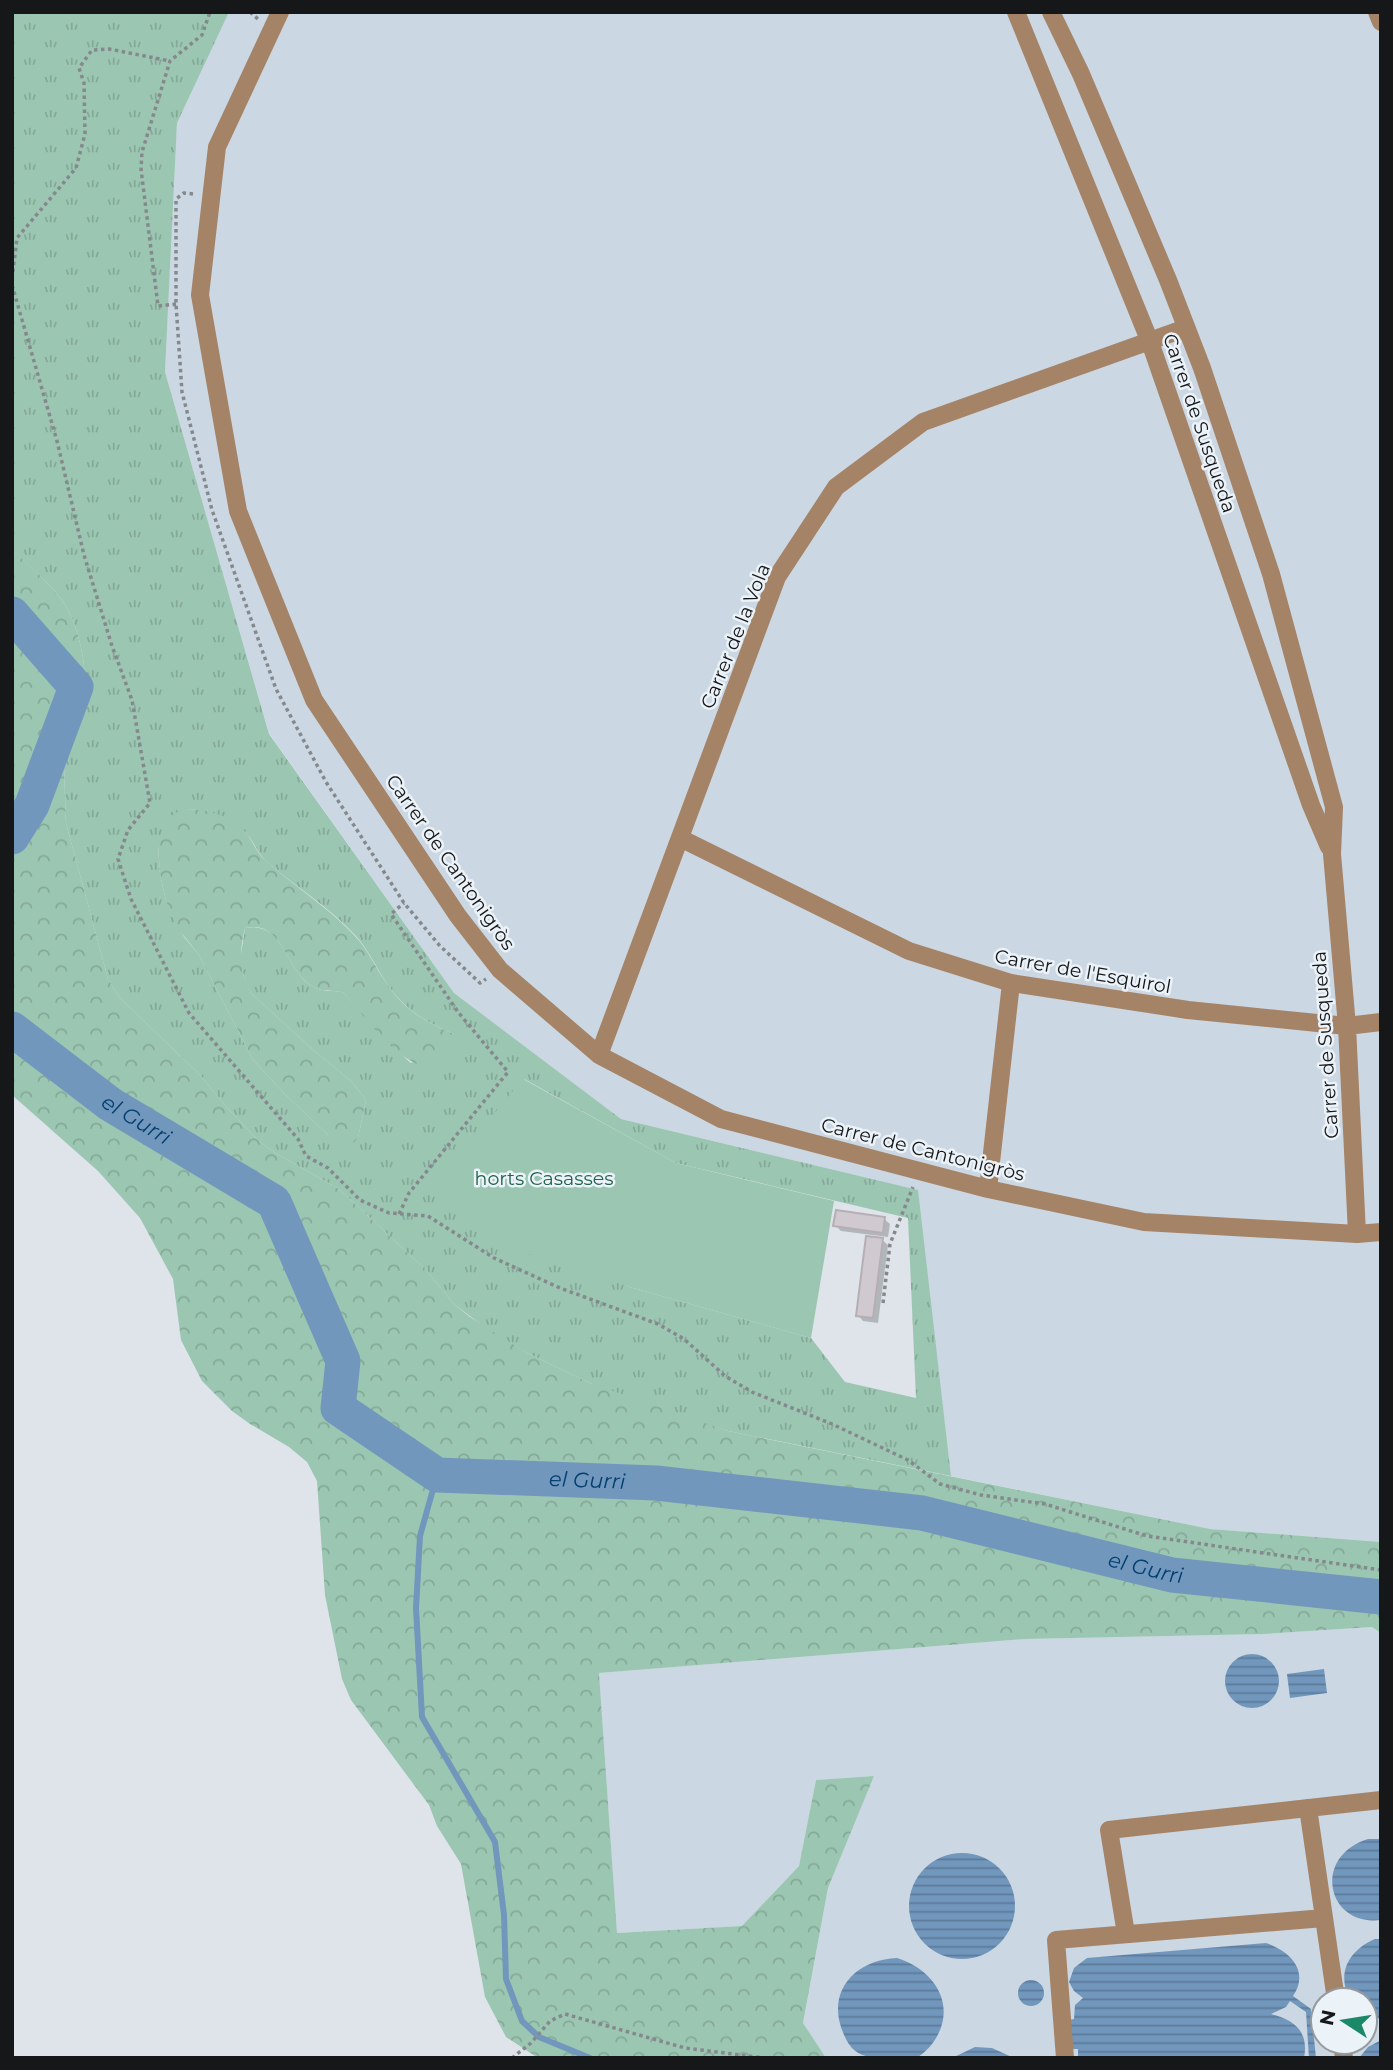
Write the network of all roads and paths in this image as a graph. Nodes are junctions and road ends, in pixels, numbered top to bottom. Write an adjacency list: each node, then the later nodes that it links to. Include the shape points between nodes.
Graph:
1 (210, 12): 7 (path, via 202,35)
2 (280, 12): 19 (street, Carrer de Cantonigròs, via 217,147 200,295 238,511 314,699 329,722 458,916 500,970)
3 (1016, 12): 12 (street, Carrer de Susqueda)
4 (1051, 12): 11 (street, Carrer de Susqueda)
5 (1377, 12): 6 (street)
6 (1381, 22)
7 (170, 61): 8 (path, via 92,50 79,68 84,83 85,134 76,168 17,238); 10 (path, via 141,169 158,306)
8 (12, 279)
9 (12, 285): 22 (path, via 85,555 132,700 142,751 150,803 128,830 118,859 131,899 189,1013 298,1139 306,1156 328,1168 360,1200)
10 (176, 304)
11 (1186, 328): 12 (street, Carrer de la Vola); 14 (street, Carrer de Susqueda, via 1271,574 1334,807)
12 (1150, 342): 13 (street, Carrer de la Vola, via 923,422 836,487 777,577); 14 (street, Carrer de Susqueda, via 1311,806)
13 (680, 838): 16 (street, Carrer de l'Esquirol, via 909,951); 19 (street, Carrer de la Vola)
14 (1332, 854): 18 (street, Carrer de Susqueda)
15 (404, 903): 22 (path, via 391,914 458,1012 508,1072 409,1194)
16 (1011, 983): 18 (street, Carrer de l'Esquirol, via 1188,1010); 20 (street)
17 (1381, 1022): 18 (street, Carrer de l'Esquirol)
18 (1347, 1026): 24 (street, Carrer de Susqueda)
19 (599, 1055): 20 (street, Carrer de Cantonigròs, via 721,1119)
20 (988, 1189): 24 (street, Carrer de Cantonigròs, via 1144,1222)
21 (906, 1202): 25 (path, via 890,1244)
22 (399, 1214): 26 (path, via 428,1216 494,1258 658,1324 752,1392 908,1460 940,1484 1045,1504 1147,1536)
23 (1381, 1232): 24 (street, Carrer de Cantonigròs)
24 (1357, 1234)
25 (883, 1303)
26 (1381, 1570)
27 (1381, 1800): 28 (street)
28 (1308, 1808): 29 (street); 30 (street, via 1109,1830)
29 (1324, 1918): 30 (street); 31 (street)
30 (1126, 1934): 34 (street, via 1056,1940)
31 (1334, 1986)
32 (512, 2058): 33 (path, via 550,2021 565,2014 685,2048)
33 (765, 2058)
34 (1065, 2058)

